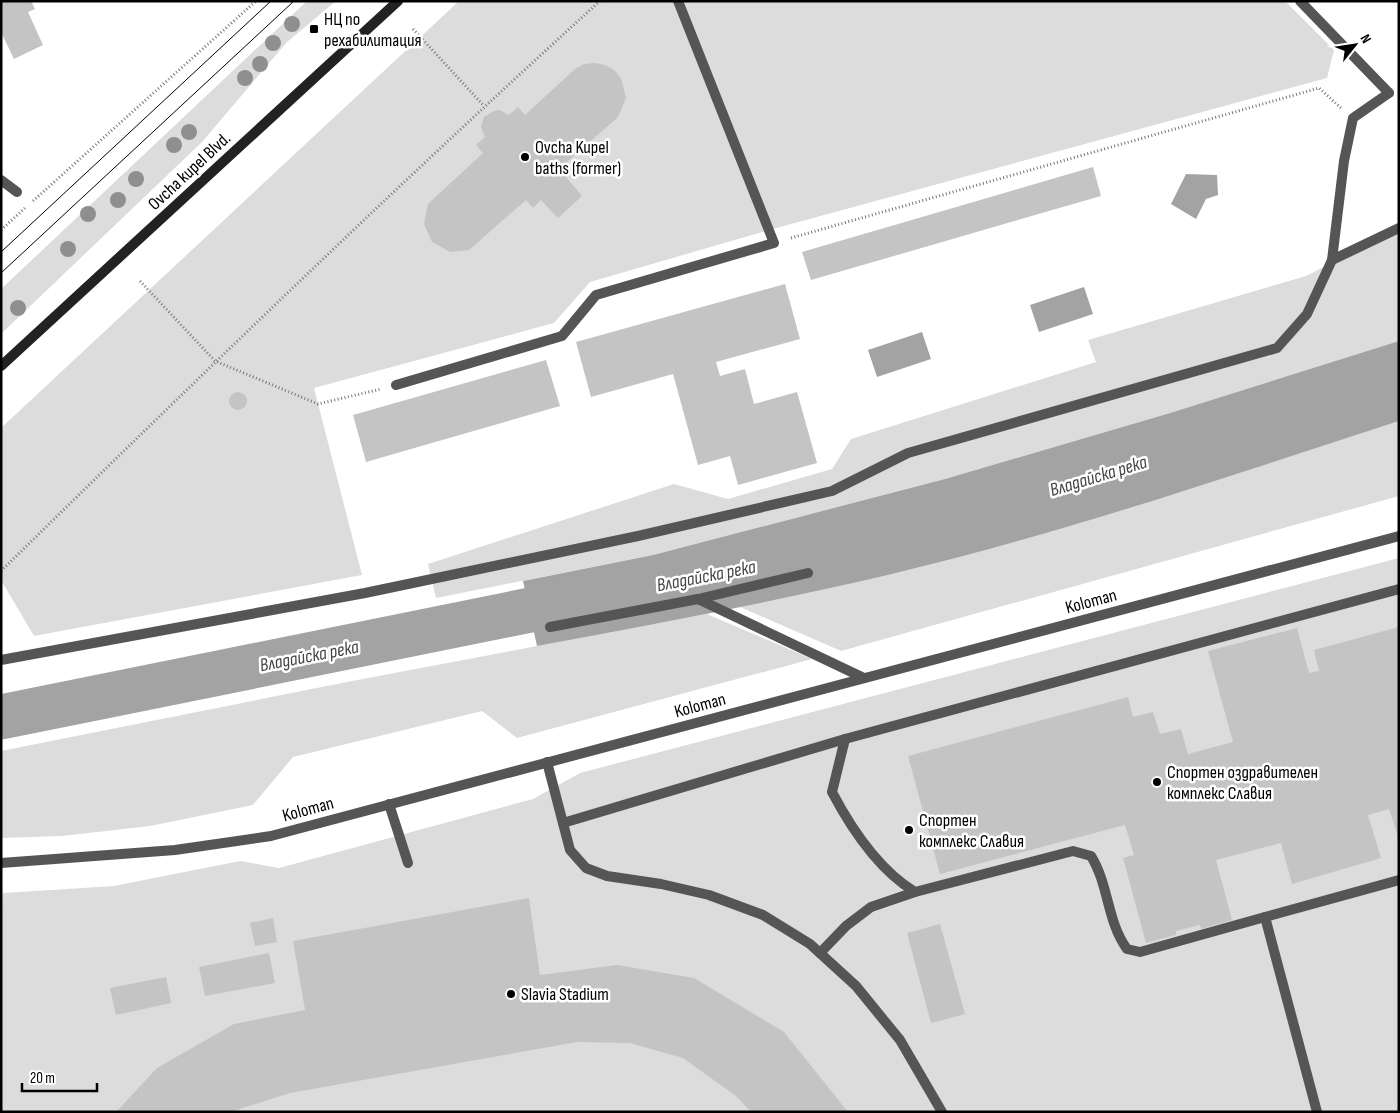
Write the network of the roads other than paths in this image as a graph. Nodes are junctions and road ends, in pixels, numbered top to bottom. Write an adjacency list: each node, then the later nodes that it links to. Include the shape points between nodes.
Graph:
1 (398, 1): 8 (main road, Ovcha kupel Blvd.)
2 (678, 1): 9 (street, via 774,243 596,295 562,336)
3 (1300, 1): 7 (street, via 1389,93 1353,118 1344,161)
4 (1, 180): 5 (street)
5 (16, 192)
6 (1399, 228): 7 (street)
7 (1332, 260): 15 (street, via 1307,314 1277,348 908,454 832,491 638,536 365,593)
8 (1, 366)
9 (396, 385)
10 (1399, 536): 16 (street, Koloman)
11 (808, 573): 13 (street)
12 (1399, 589): 17 (street)
13 (698, 599): 14 (street); 16 (street)
14 (550, 627)
15 (1, 660)
16 (864, 678): 18 (street, Koloman)
17 (845, 739): 20 (street); 24 (street, via 832,792 855,831 896,880)
18 (547, 762): 19 (street, Koloman); 20 (street)
19 (389, 804): 21 (street, Koloman, via 271,836 204,846); 22 (street)
20 (562, 823): 26 (street, via 570,850 586,868 606,876 710,895 763,915)
21 (1, 863)
22 (408, 863)
23 (1399, 880): 25 (street)
24 (916, 892): 25 (street, via 1073,851 1091,856 1100,871 1118,937 1127,949 1140,952); 26 (street, via 871,907 846,926)
25 (1264, 917): 28 (street)
26 (820, 953): 27 (street, via 856,986 900,1040)
27 (942, 1112)
28 (1317, 1112)

